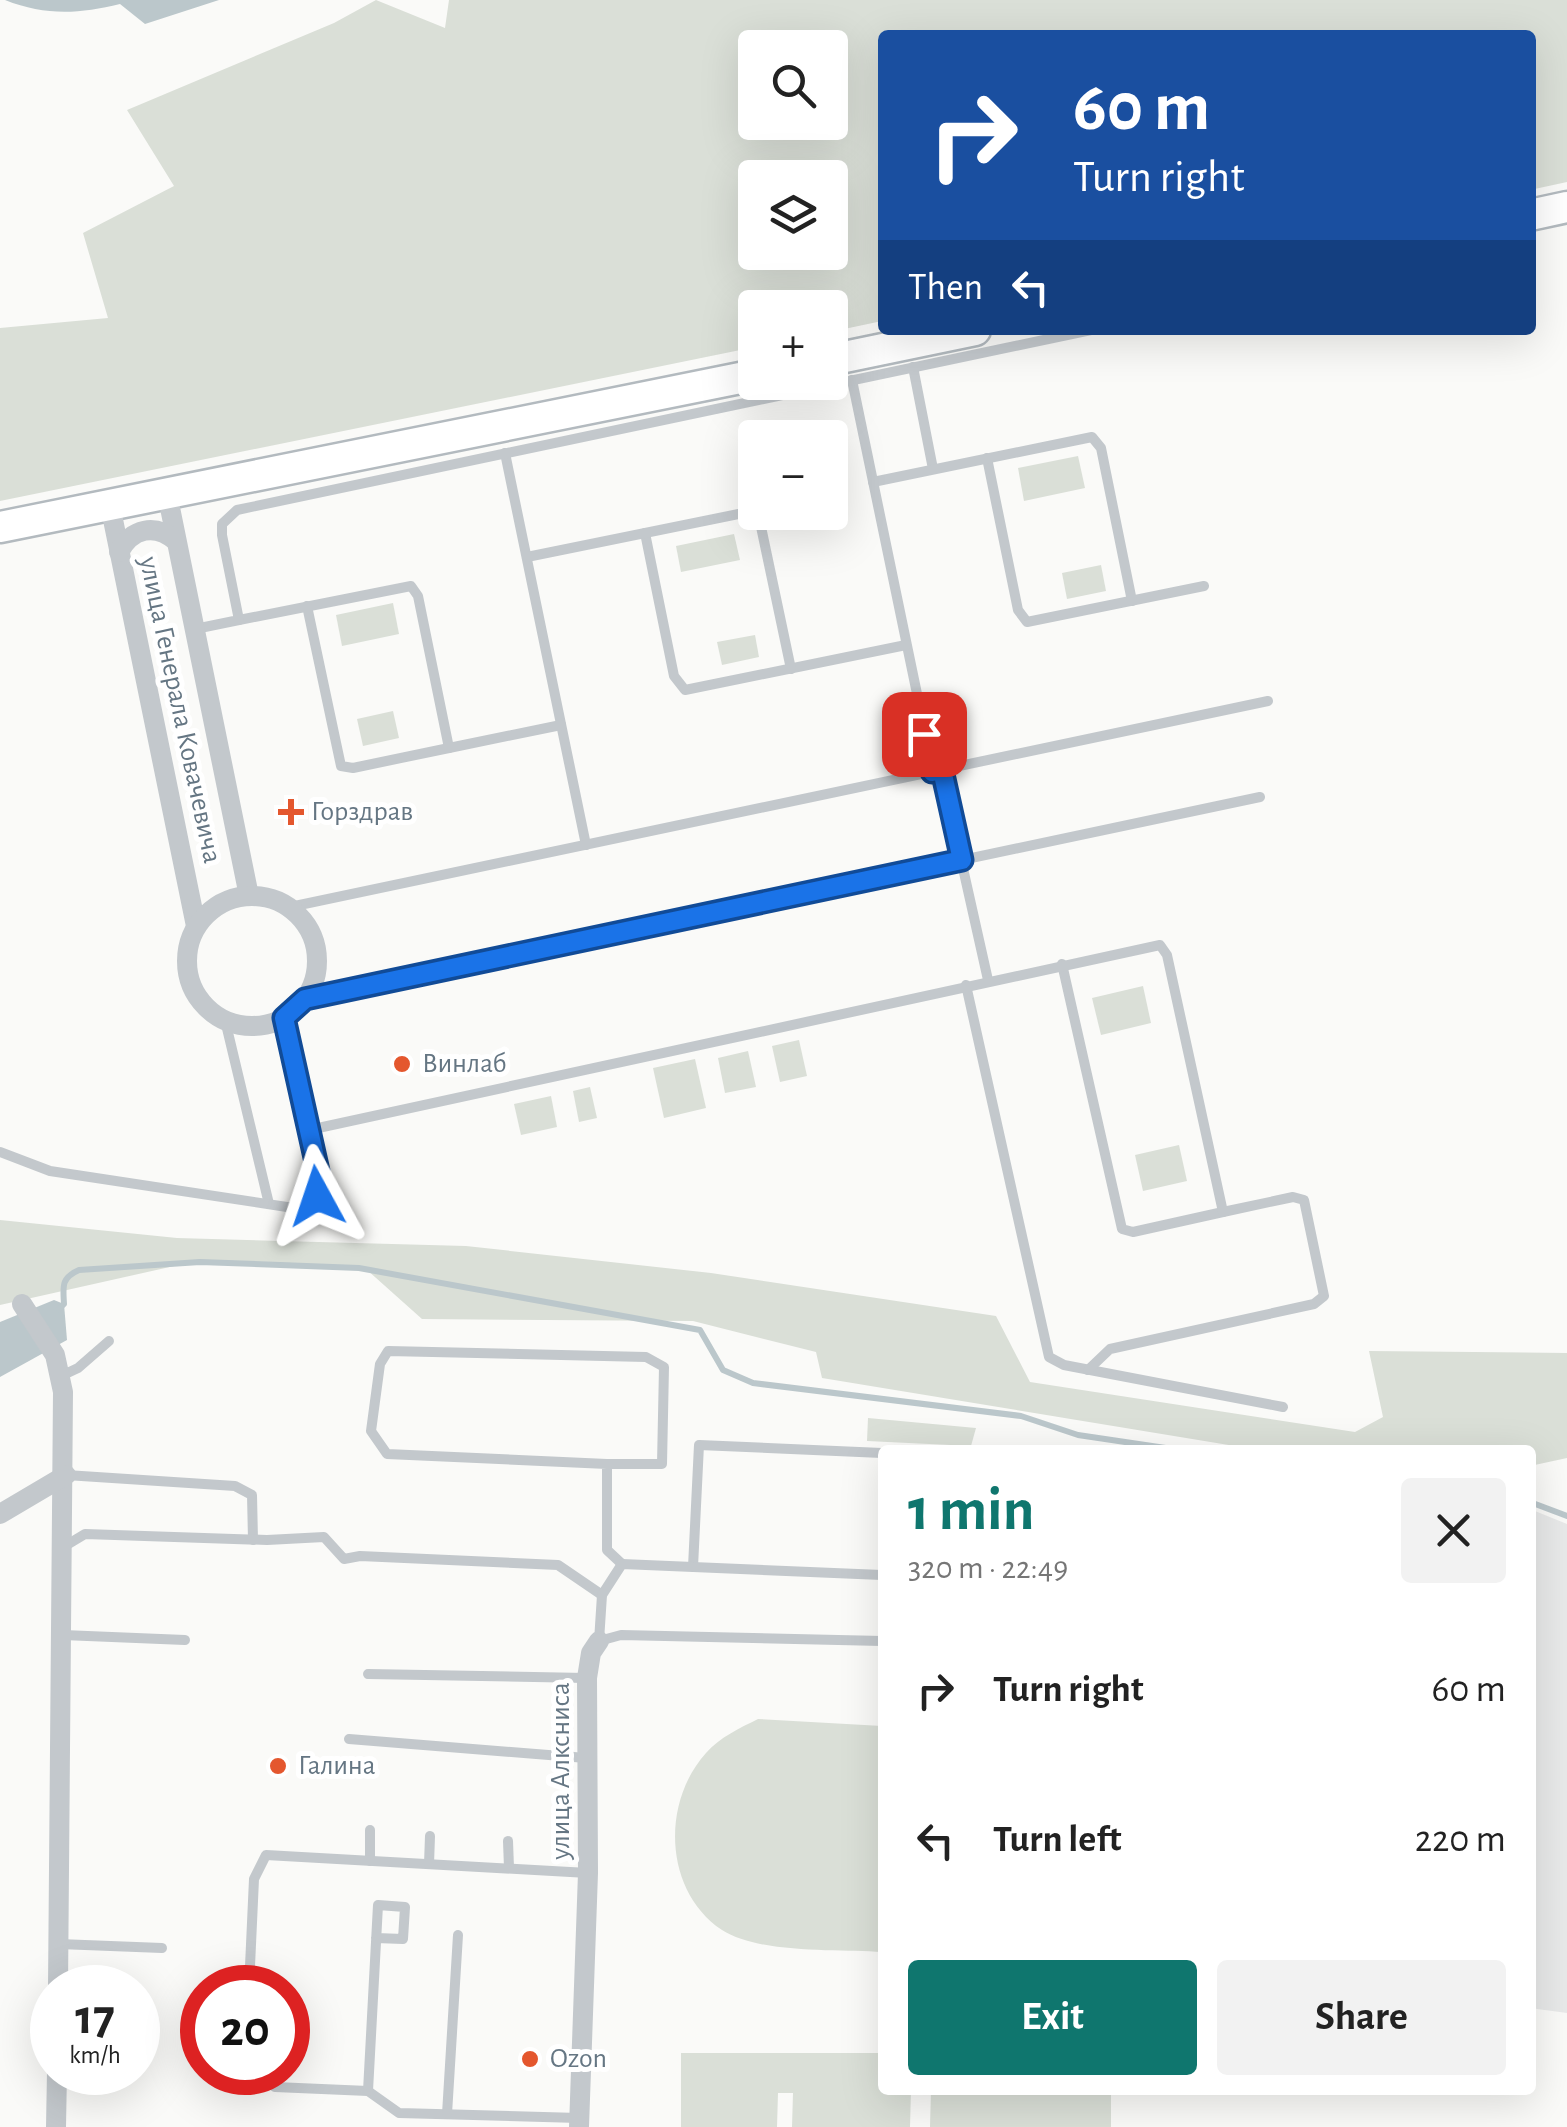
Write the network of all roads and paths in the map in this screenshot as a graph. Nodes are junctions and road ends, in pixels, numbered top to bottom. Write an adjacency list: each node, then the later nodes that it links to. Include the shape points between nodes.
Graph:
1 (1567, 208): 2 (main road)
2 (1536, 214)
3 (958, 335): 5 (main road)
4 (1068, 335): 6 (lane)
5 (848, 368)
6 (913, 368): 7 (lane); 13 (lane)
7 (848, 370)
8 (738, 378): 15 (main road)
9 (848, 394): 14 (lane)
10 (738, 396): 11 (lane)
11 (505, 454): 21 (lane); 25 (lane, via 228,515 222,535)
12 (987, 458): 13 (lane); 23 (lane, via 1098,440); 23 (lane, via 1021,618)
13 (934, 469): 14 (lane)
14 (873, 482): 27 (lane)
15 (167, 493): 16 (main road); 19 (street, улица Генерала Ковачевича)
16 (110, 505): 17 (main road); 20 (street, улица Генерала Ковачевича)
17 (0, 527)
18 (645, 532): 21 (lane); 28 (lane, via 678,686 693,689); 28 (lane, via 758,515)
19 (176, 540): 20 (street, via 146,530); 26 (street, улица Генерала Ковачевича)
20 (119, 552): 38 (street, улица Генерала Ковачевича)
21 (526, 557): 30 (lane)
22 (1204, 586): 23 (lane)
23 (1132, 600)
24 (308, 606): 25 (lane); 31 (lane, via 415,589); 31 (lane, via 341,766)
25 (239, 620): 26 (lane)
26 (194, 630): 36 (street, улица Генерала Ковачевича)
27 (906, 645): 28 (lane); 32 (lane)
28 (791, 669)
29 (1268, 700): 32 (lane)
30 (561, 725): 31 (lane); 34 (lane)
31 (449, 748)
32 (937, 771): 34 (lane); 35 (lane)
33 (1260, 797): 35 (lane)
34 (586, 845): 37 (lane)
35 (962, 860): 40 (lane); 42 (lane)
36 (249, 896): 37 (street); 38 (street, улица Генерала Ковачевича, via 222,902)
37 (290, 908): 42 (street, via 316,948 314,982)
38 (196, 926): 44 (street, улица Генерала Ковачевича, via 188,974 203,1004)
39 (1062, 964): 40 (lane); 48 (lane, via 1122,1229); 48 (lane, via 1152,944 1164,948)
40 (988, 980): 41 (lane)
41 (966, 985): 45 (lane); 51 (lane, via 1045,1346 1055,1363)
42 (305, 999): 43 (street)
43 (284, 1018): 44 (street, via 248,1027); 45 (lane)
44 (225, 1020): 47 (lane)
45 (308, 1130): 47 (lane, via 317,1196 299,1207)
46 (0, 1152): 47 (lane, via 50,1171)
47 (269, 1204)
48 (1223, 1212): 51 (lane, via 1304,1200 1324,1286 1320,1302 1110,1349)
49 (22, 1304): 52 (street, via 56,1354)
50 (109, 1341): 52 (lane)
51 (1088, 1370): 53 (lane)
52 (60, 1377): 56 (street)
53 (1283, 1408)
54 (878, 1453): 61 (lane, via 699,1445)
55 (606, 1464): 55 (lane, via 387,1454 371,1431 380,1364 388,1351 646,1357 664,1367 662,1464); 60 (lane, via 607,1550)
56 (66, 1476): 57 (street); 58 (lane, via 234,1486 252,1495); 59 (street)
57 (0, 1514)
58 (253, 1540): 59 (lane, via 85,1534); 63 (lane, via 324,1537 344,1559 558,1565)
59 (64, 1546): 64 (street)
60 (622, 1564): 61 (lane); 63 (lane, улица Алксниса)
61 (692, 1567): 62 (lane)
62 (878, 1575)
63 (602, 1595): 66 (lane, улица Алксниса)
64 (64, 1635): 65 (lane); 81 (street)
65 (186, 1640)
66 (599, 1640): 67 (lane); 69 (street, улица Алксниса, via 590,1652)
67 (878, 1641)
68 (368, 1674): 69 (lane)
69 (588, 1678): 71 (street, улица Алксниса)
70 (350, 1739): 71 (lane)
71 (588, 1758): 78 (street, улица Алксниса)
72 (370, 1830): 75 (lane)
73 (430, 1836): 76 (lane)
74 (508, 1841): 77 (lane)
75 (370, 1861): 76 (lane); 84 (lane, via 266,1855 254,1879)
76 (429, 1864): 77 (lane)
77 (509, 1868): 78 (lane)
78 (588, 1873): 89 (street, улица Алксниса)
79 (458, 1936): 88 (lane)
80 (376, 1938): 86 (lane)
81 (59, 1944): 82 (lane); 83 (street)
82 (162, 1948)
83 (59, 1965)
84 (250, 1965)
85 (310, 2089): 86 (lane)
86 (368, 2091): 88 (lane, via 399,2113)
87 (57, 2095): 90 (street)
88 (447, 2114): 89 (lane)
89 (579, 2122)
90 (56, 2127)

